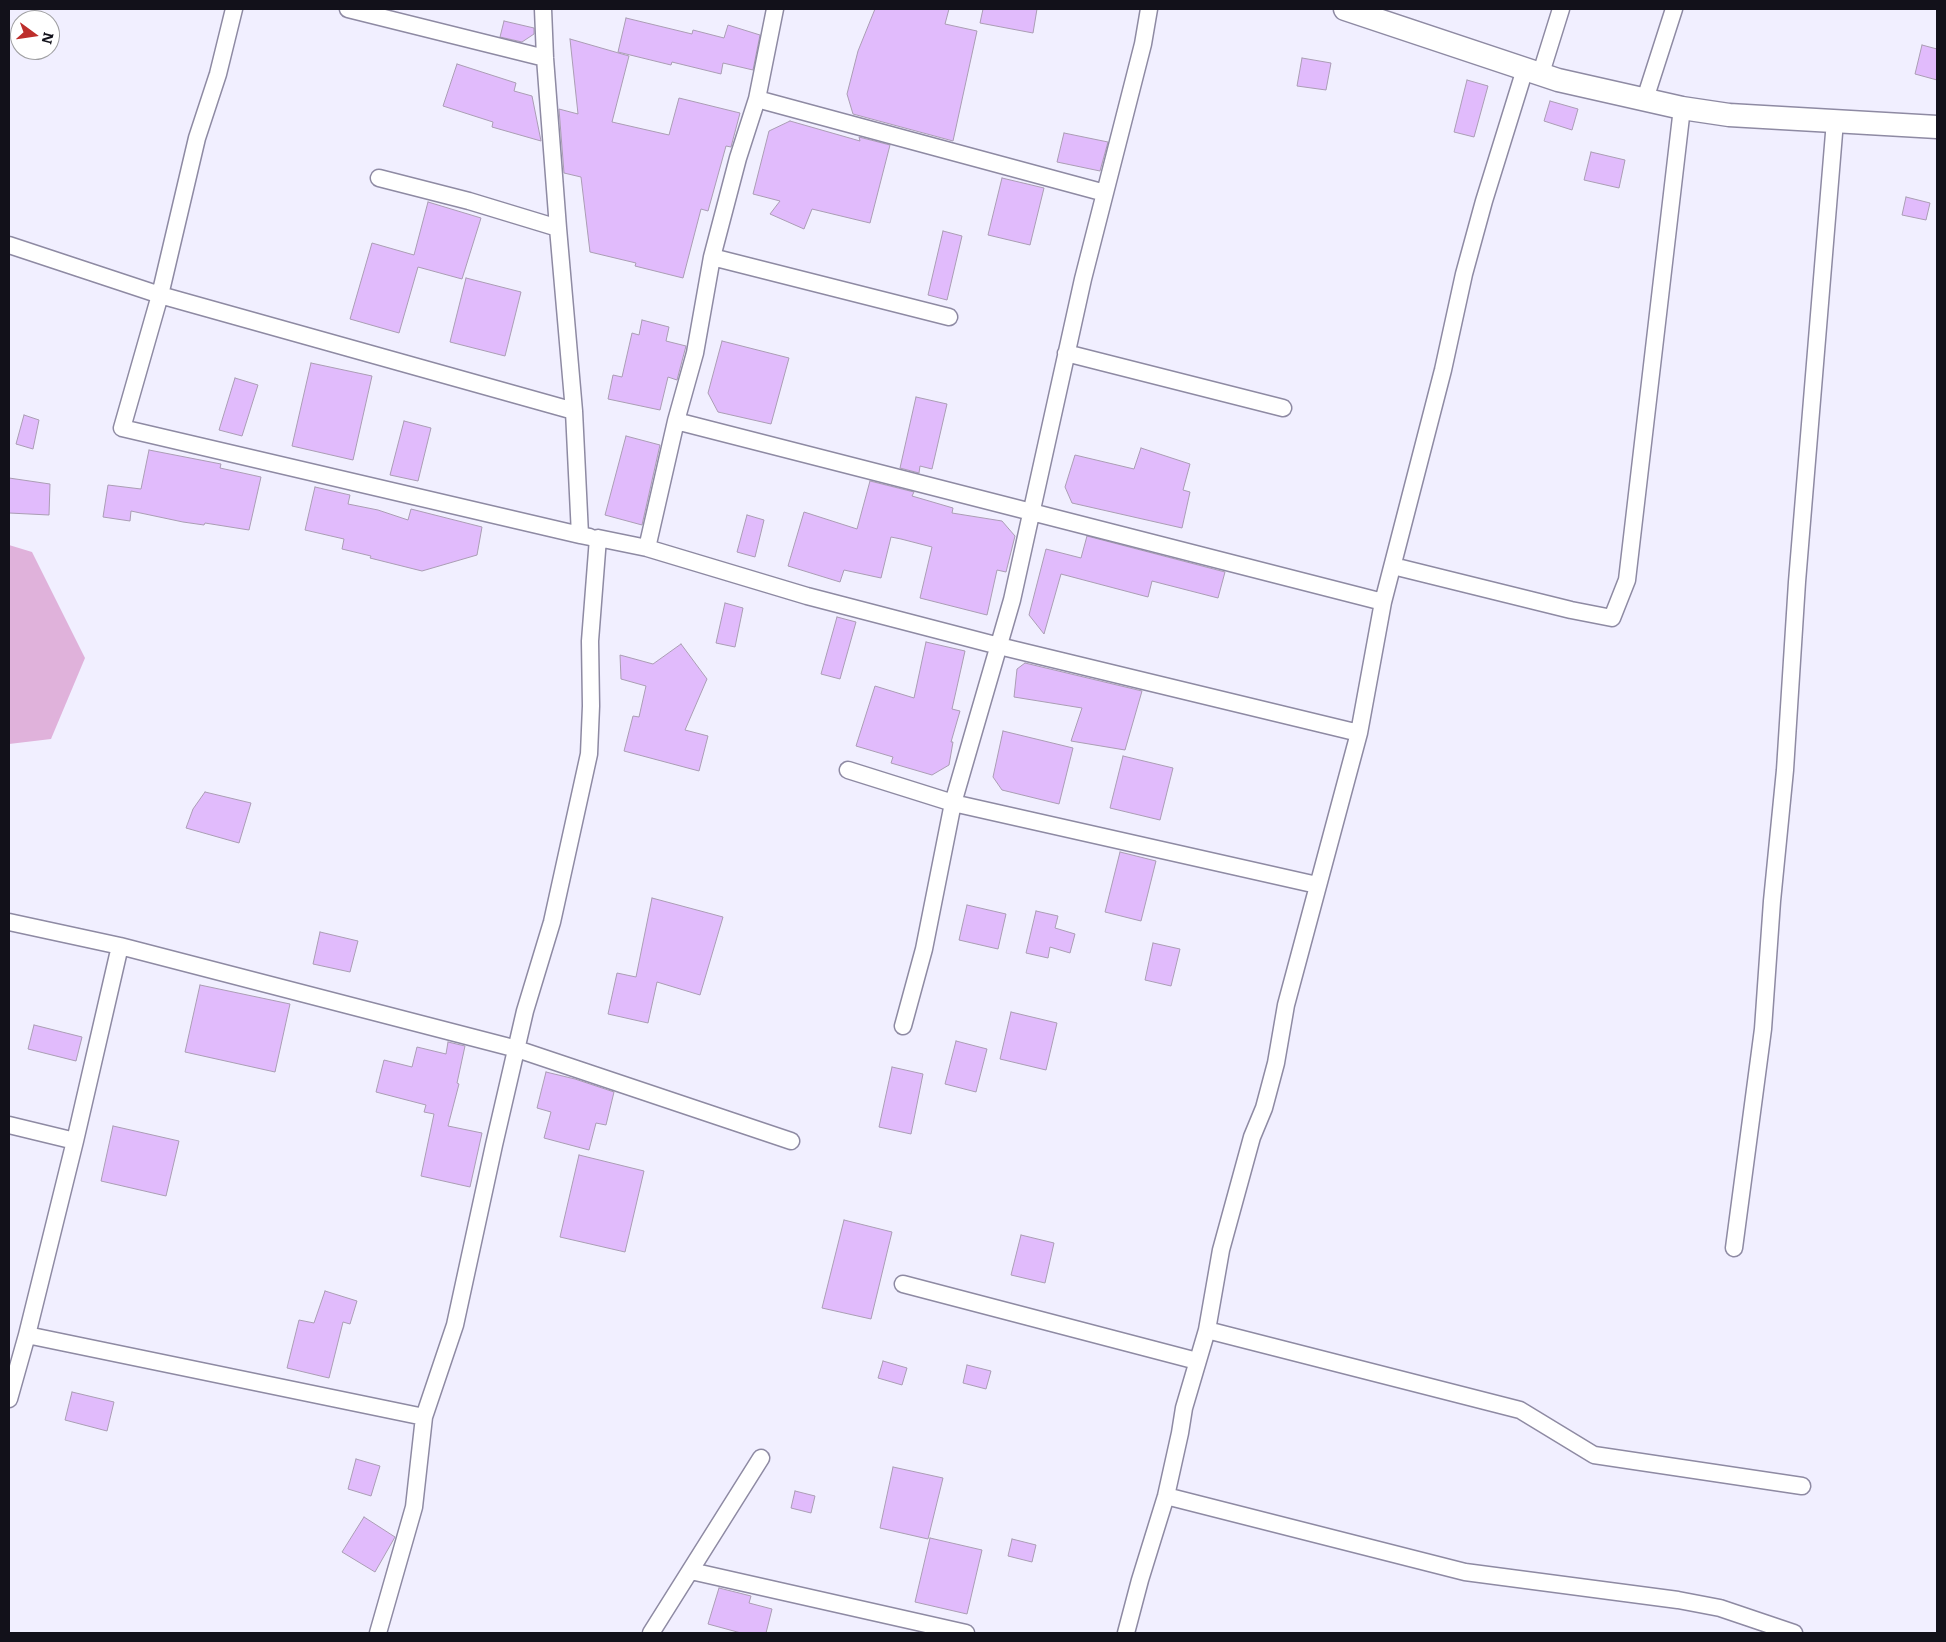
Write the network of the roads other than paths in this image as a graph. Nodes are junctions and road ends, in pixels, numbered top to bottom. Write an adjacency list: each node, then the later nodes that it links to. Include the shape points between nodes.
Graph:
1 (234, 9): 21 (street, via 218,74 197,138)
2 (348, 9): 9 (street)
3 (543, 9): 9 (street)
4 (776, 9): 11 (street)
5 (1149, 9): 17 (street)
6 (1345, 9): 10 (main road)
7 (1561, 9): 10 (street)
8 (1674, 9): 12 (street)
9 (545, 58): 18 (street)
10 (1533, 71): 12 (main road, via 1582,86); 31 (street, via 1484,201)
11 (757, 99): 17 (street); 20 (street)
12 (1645, 99): 13 (main road)
13 (1682, 108): 14 (main road, via 1729,115); 31 (street, via 1627,580 1612,618)
14 (1835, 121): 15 (main road); 45 (street, via 1763,1029)
15 (1937, 126)
16 (379, 178): 18 (street)
17 (1105, 193): 23 (street)
18 (558, 228): 25 (street)
19 (9, 245): 21 (street)
20 (712, 257): 22 (street); 26 (street, via 695,353)
21 (160, 295): 25 (street); 28 (street, via 122,428)
22 (949, 317)
23 (1066, 353): 24 (street); 27 (street)
24 (1283, 408)
25 (574, 411): 28 (street)
26 (676, 421): 27 (street); 30 (street)
27 (1032, 512): 32 (street); 33 (street)
28 (580, 535): 29 (street)
29 (598, 538): 30 (street); 41 (street, via 590,642 589,754 552,922)
30 (647, 548): 33 (street, via 808,596)
31 (1394, 566): 32 (street)
32 (1383, 602): 34 (street)
33 (999, 646): 34 (street); 36 (street)
34 (1360, 733): 37 (street)
35 (848, 770): 36 (street)
36 (954, 803): 37 (street); 40 (street, via 924,949)
37 (1317, 885): 47 (street, via 1264,1108 1252,1137 1221,1250)
38 (9, 922): 39 (street)
39 (120, 946): 41 (street); 44 (street)
40 (903, 1026)
41 (517, 1049): 43 (street); 51 (street, via 455,1325)
42 (9, 1125): 44 (street)
43 (791, 1140)
44 (75, 1141): 48 (street)
45 (1734, 1248)
46 (903, 1284): 49 (street)
47 (1207, 1330): 49 (street); 53 (street, via 1520,1410 1594,1455)
48 (27, 1335): 50 (street); 51 (street)
49 (1197, 1362): 54 (street)
50 (9, 1399)
51 (424, 1417): 56 (street, via 414,1507)
52 (761, 1458): 55 (street)
53 (1802, 1486)
54 (1166, 1496): 59 (street); 60 (street, via 1465,1572 1720,1608)
55 (691, 1571): 57 (street); 58 (street)
56 (378, 1633)
57 (651, 1633)
58 (966, 1633)
59 (1126, 1633)
60 (1794, 1633)

